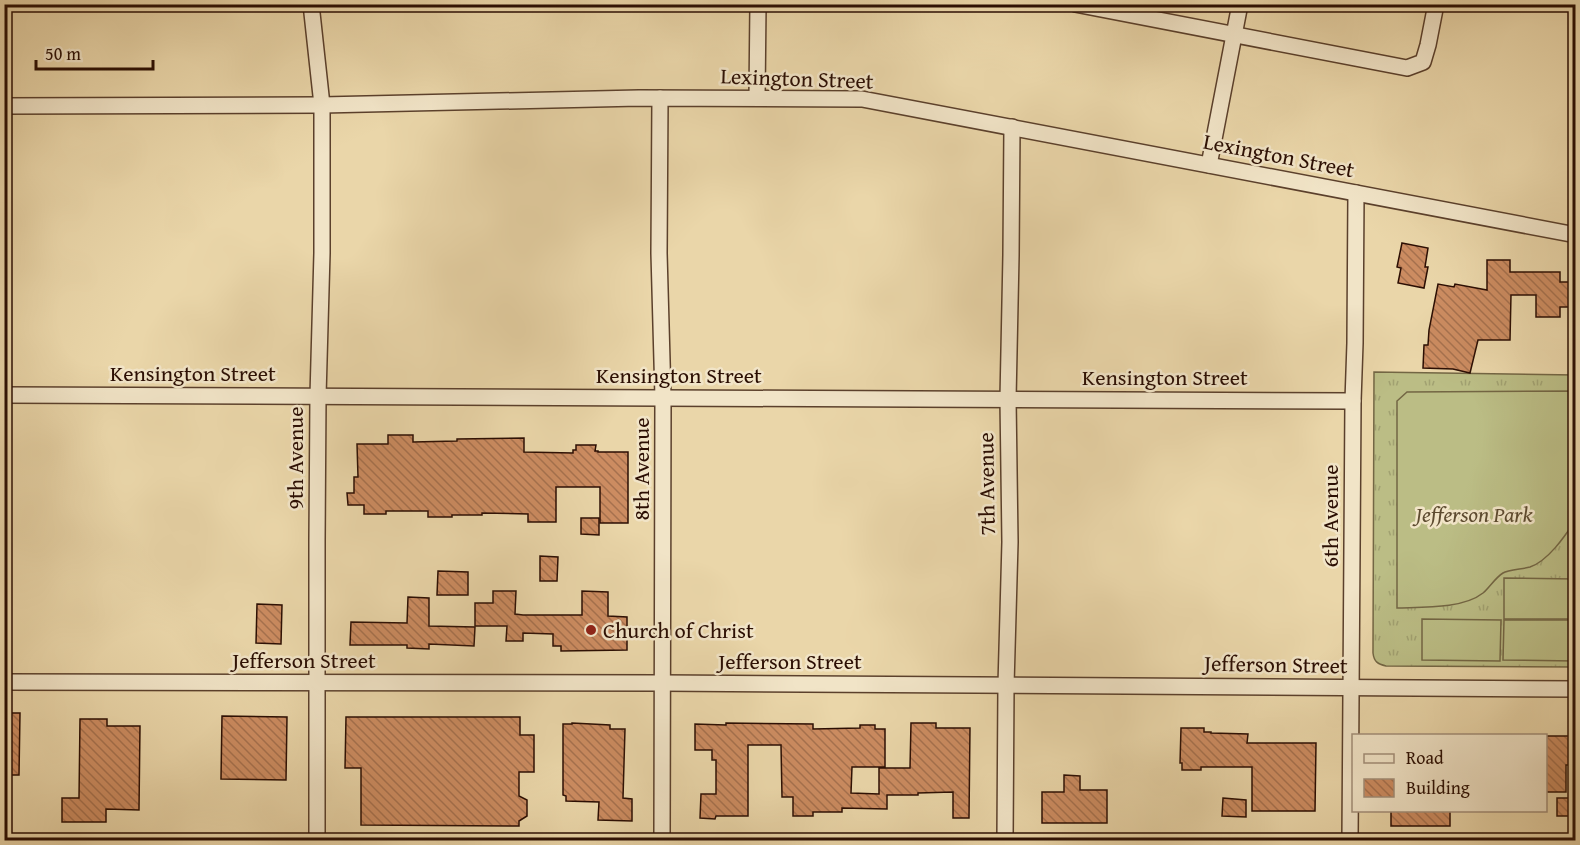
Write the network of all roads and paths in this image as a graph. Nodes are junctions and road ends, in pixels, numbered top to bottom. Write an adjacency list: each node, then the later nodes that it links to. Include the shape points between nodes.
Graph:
1 (311, 4): 9 (street, 9th Avenue)
2 (758, 4): 8 (street)
3 (1075, 4): 6 (street)
4 (1240, 4): 6 (street)
5 (1436, 4): 6 (street, via 1423,62 1407,68)
6 (1234, 34): 12 (street)
7 (660, 98): 8 (street, Lexington Street); 9 (street, Lexington Street); 17 (street, 8th Avenue)
8 (757, 98): 11 (street, Lexington Street, via 862,99)
9 (322, 105): 10 (street, Lexington Street); 16 (street, 9th Avenue)
10 (4, 106)
11 (1012, 127): 12 (street, Lexington Street); 18 (street, 7th Avenue)
12 (1209, 165): 13 (street, Lexington Street)
13 (1356, 193): 14 (street, Lexington Street); 19 (street, 6th Avenue)
14 (1575, 235)
15 (4, 395): 16 (street, Kensington Street)
16 (318, 396): 17 (street, Kensington Street); 22 (street, 9th Avenue)
17 (663, 397): 18 (street, Kensington Street); 21 (street, 8th Avenue)
18 (1008, 399): 19 (street, Kensington Street); 23 (street, 7th Avenue, via 1010,542)
19 (1353, 401): 24 (street, 6th Avenue)
20 (4, 682): 22 (street, Jefferson Street)
21 (662, 683): 22 (street, Jefferson Street); 23 (street, Jefferson Street); 27 (street, 8th Avenue)
22 (318, 684): 26 (street, 9th Avenue)
23 (1006, 684): 24 (street, Jefferson Street); 28 (street, 7th Avenue)
24 (1352, 687): 25 (street, Jefferson Street); 29 (street, 6th Avenue)
25 (1575, 689)
26 (317, 840)
27 (662, 840)
28 (1005, 840)
29 (1350, 840)

